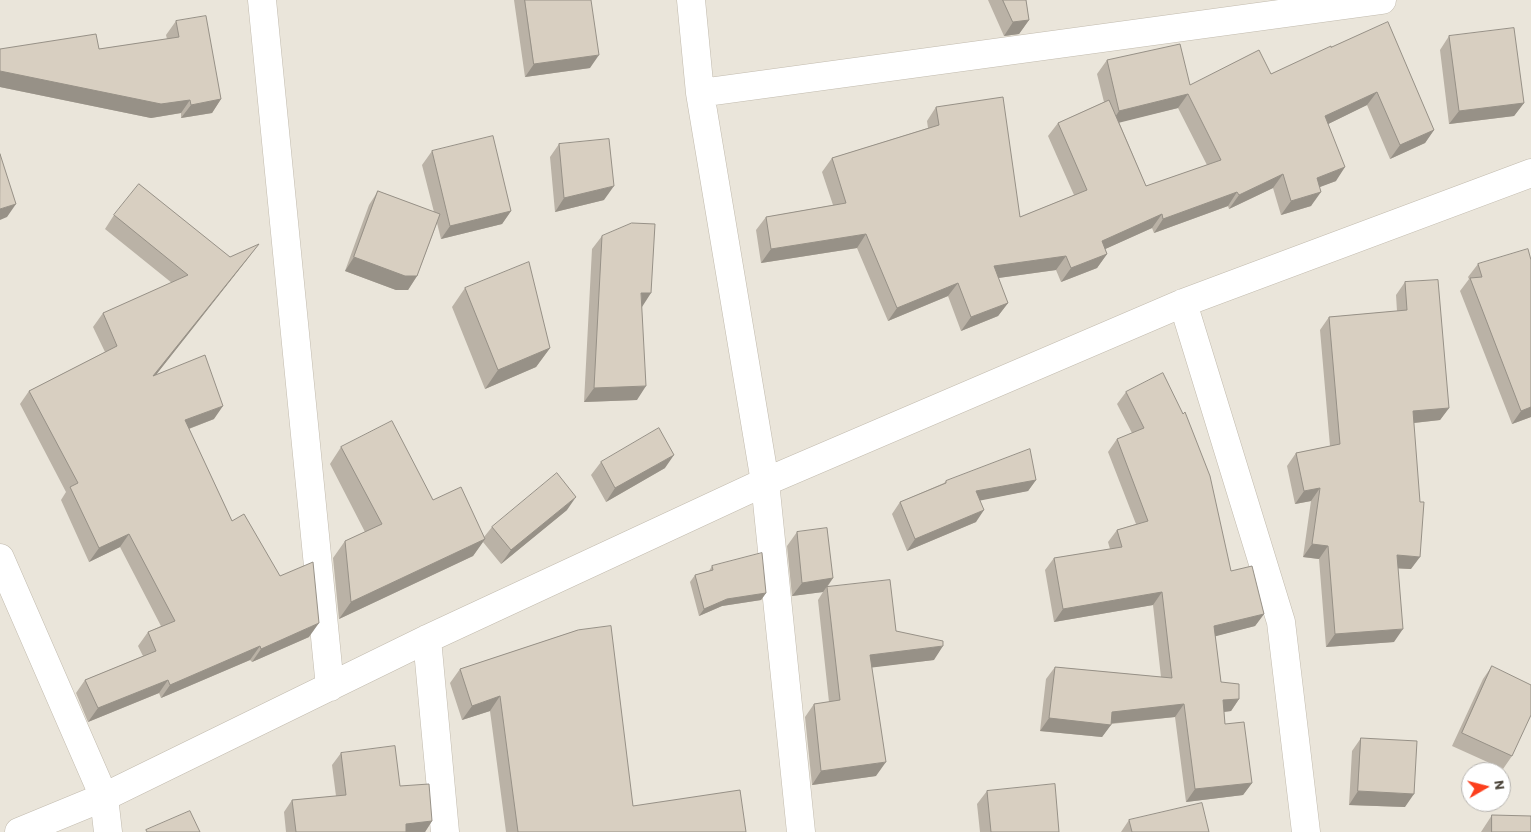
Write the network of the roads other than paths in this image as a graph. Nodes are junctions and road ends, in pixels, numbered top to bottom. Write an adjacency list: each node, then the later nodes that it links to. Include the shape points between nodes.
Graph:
1 (262, 0): 10 (street)
2 (691, 0): 4 (street)
3 (1382, 0): 4 (street)
4 (700, 93): 7 (street)
5 (1531, 173): 6 (street)
6 (1183, 304): 7 (street); 16 (street, via 1281,622)
7 (765, 482): 9 (street); 15 (street)
8 (0, 558): 11 (street)
9 (427, 639): 10 (street); 14 (street)
10 (330, 686): 11 (street)
11 (104, 797): 12 (street); 13 (street)
12 (19, 832)
13 (108, 832)
14 (445, 832)
15 (801, 832)
16 (1306, 832)

